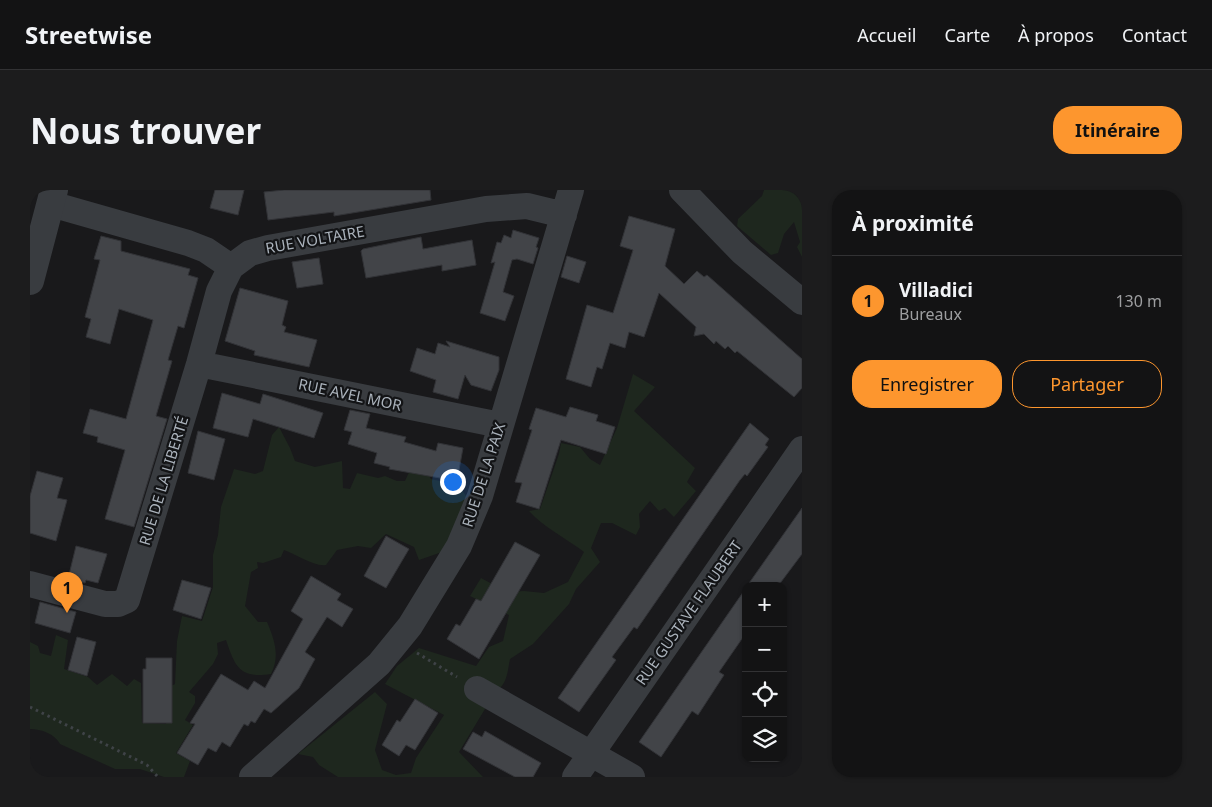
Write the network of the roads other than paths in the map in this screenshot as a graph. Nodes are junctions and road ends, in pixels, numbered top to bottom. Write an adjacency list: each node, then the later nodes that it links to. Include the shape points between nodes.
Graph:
1 (571, 190): 4 (street, RUE DE LA PAIX)
2 (682, 190): 7 (street, via 742,252)
3 (53, 197): 5 (street, via 194,245); 6 (street)
4 (564, 215): 5 (street, RUE VOLTAIRE, via 527,206 486,209 268,248 250,253); 9 (street, RUE DE LA PAIX)
5 (231, 267): 8 (street, RUE DE LA LIBERTÉ, via 220,291)
6 (30, 281)
7 (802, 302)
8 (200, 364): 9 (street, RUE AVEL MOR); 11 (street, RUE DE LA LIBERTÉ, via 127,600 105,604)
9 (500, 425): 14 (street, RUE DE LA PAIX, via 480,496 466,531 442,578 399,642 364,679)
10 (802, 450): 13 (street, RUE GUSTAVE FLAUBERT)
11 (30, 584)
12 (477, 689): 13 (street)
13 (591, 755): 15 (street, RUE GUSTAVE FLAUBERT); 16 (street)
14 (252, 777)
15 (575, 777)
16 (632, 777)

